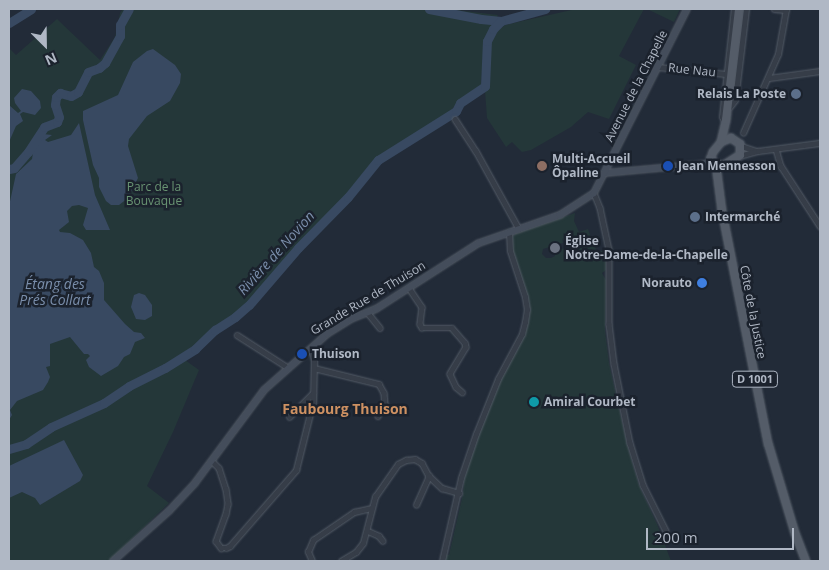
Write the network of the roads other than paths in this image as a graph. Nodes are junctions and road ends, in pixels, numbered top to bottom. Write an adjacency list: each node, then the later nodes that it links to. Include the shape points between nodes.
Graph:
1 (687, 9): 7 (street, Avenue de la Chapelle)
2 (734, 9): 9 (street)
3 (739, 9): 11 (main road)
4 (746, 9): 11 (street, via 735,100)
5 (774, 9): 6 (street)
6 (786, 9): 10 (street, via 783,32)
7 (658, 67): 9 (street, Rue Nau); 25 (street, Avenue de la Chapelle)
8 (820, 71): 10 (street)
9 (726, 74): 13 (street, via 722,117)
10 (769, 78): 14 (street)
11 (728, 109): 13 (main road)
12 (455, 119): 28 (street, via 476,150)
13 (726, 122): 15 (main road); 16 (main road)
14 (743, 133)
15 (733, 138): 16 (main road); 18 (main road)
16 (722, 142): 21 (main road)
17 (820, 143): 19 (street)
18 (741, 146): 20 (street); 22 (main road)
19 (776, 149): 20 (street); 27 (street, via 781,166)
20 (758, 151): 22 (street)
21 (712, 154): 23 (street); 24 (main road)
22 (739, 156): 24 (main road)
23 (700, 162): 24 (street); 25 (street)
24 (718, 164): 53 (main road, Côte de la Justice / D 1001, via 724,218 768,443)
25 (605, 174): 26 (street, Grande Rue de Thuison)
26 (594, 193): 28 (street, Grande Rue de Thuison, via 560,215); 47 (street, via 609,250 609,324 630,442 644,485)
27 (820, 226)
28 (519, 229): 29 (street, Grande Rue de Thuison)
29 (509, 232): 30 (street, Grande Rue de Thuison, via 473,246); 43 (street, via 510,251 525,297 525,322 484,409)
30 (409, 288): 31 (street, Grande Rue de Thuison); 37 (street, via 422,307 422,328 452,328 465,343 466,347 450,374)
31 (368, 313): 32 (street); 34 (street, Grande Rue de Thuison, via 334,329)
32 (380, 328)
33 (237, 335): 35 (street)
34 (310, 346): 35 (street, Grande Rue de Thuison); 36 (street)
35 (287, 367): 41 (street, Grande Rue de Thuison, via 249,408)
36 (314, 368): 38 (street); 39 (street, via 379,384 384,393 384,404)
37 (462, 392)
38 (313, 393): 40 (street); 41 (street, via 296,470 226,548 221,548 216,541 228,504 226,489 219,468)
39 (378, 416)
40 (289, 418)
41 (212, 462): 49 (street, Grande Rue de Thuison, via 169,511)
42 (429, 476): 43 (street, via 442,488); 44 (street); 45 (street, via 422,463 415,459 398,464 375,497)
43 (459, 493): 52 (street)
44 (416, 505)
45 (372, 508): 46 (street); 50 (street, via 354,512 312,540 308,552)
46 (368, 530): 48 (street); 51 (street, via 356,552)
47 (666, 531)
48 (383, 541)
49 (113, 561)
50 (312, 561)
51 (342, 561)
52 (442, 561)
53 (806, 561)

